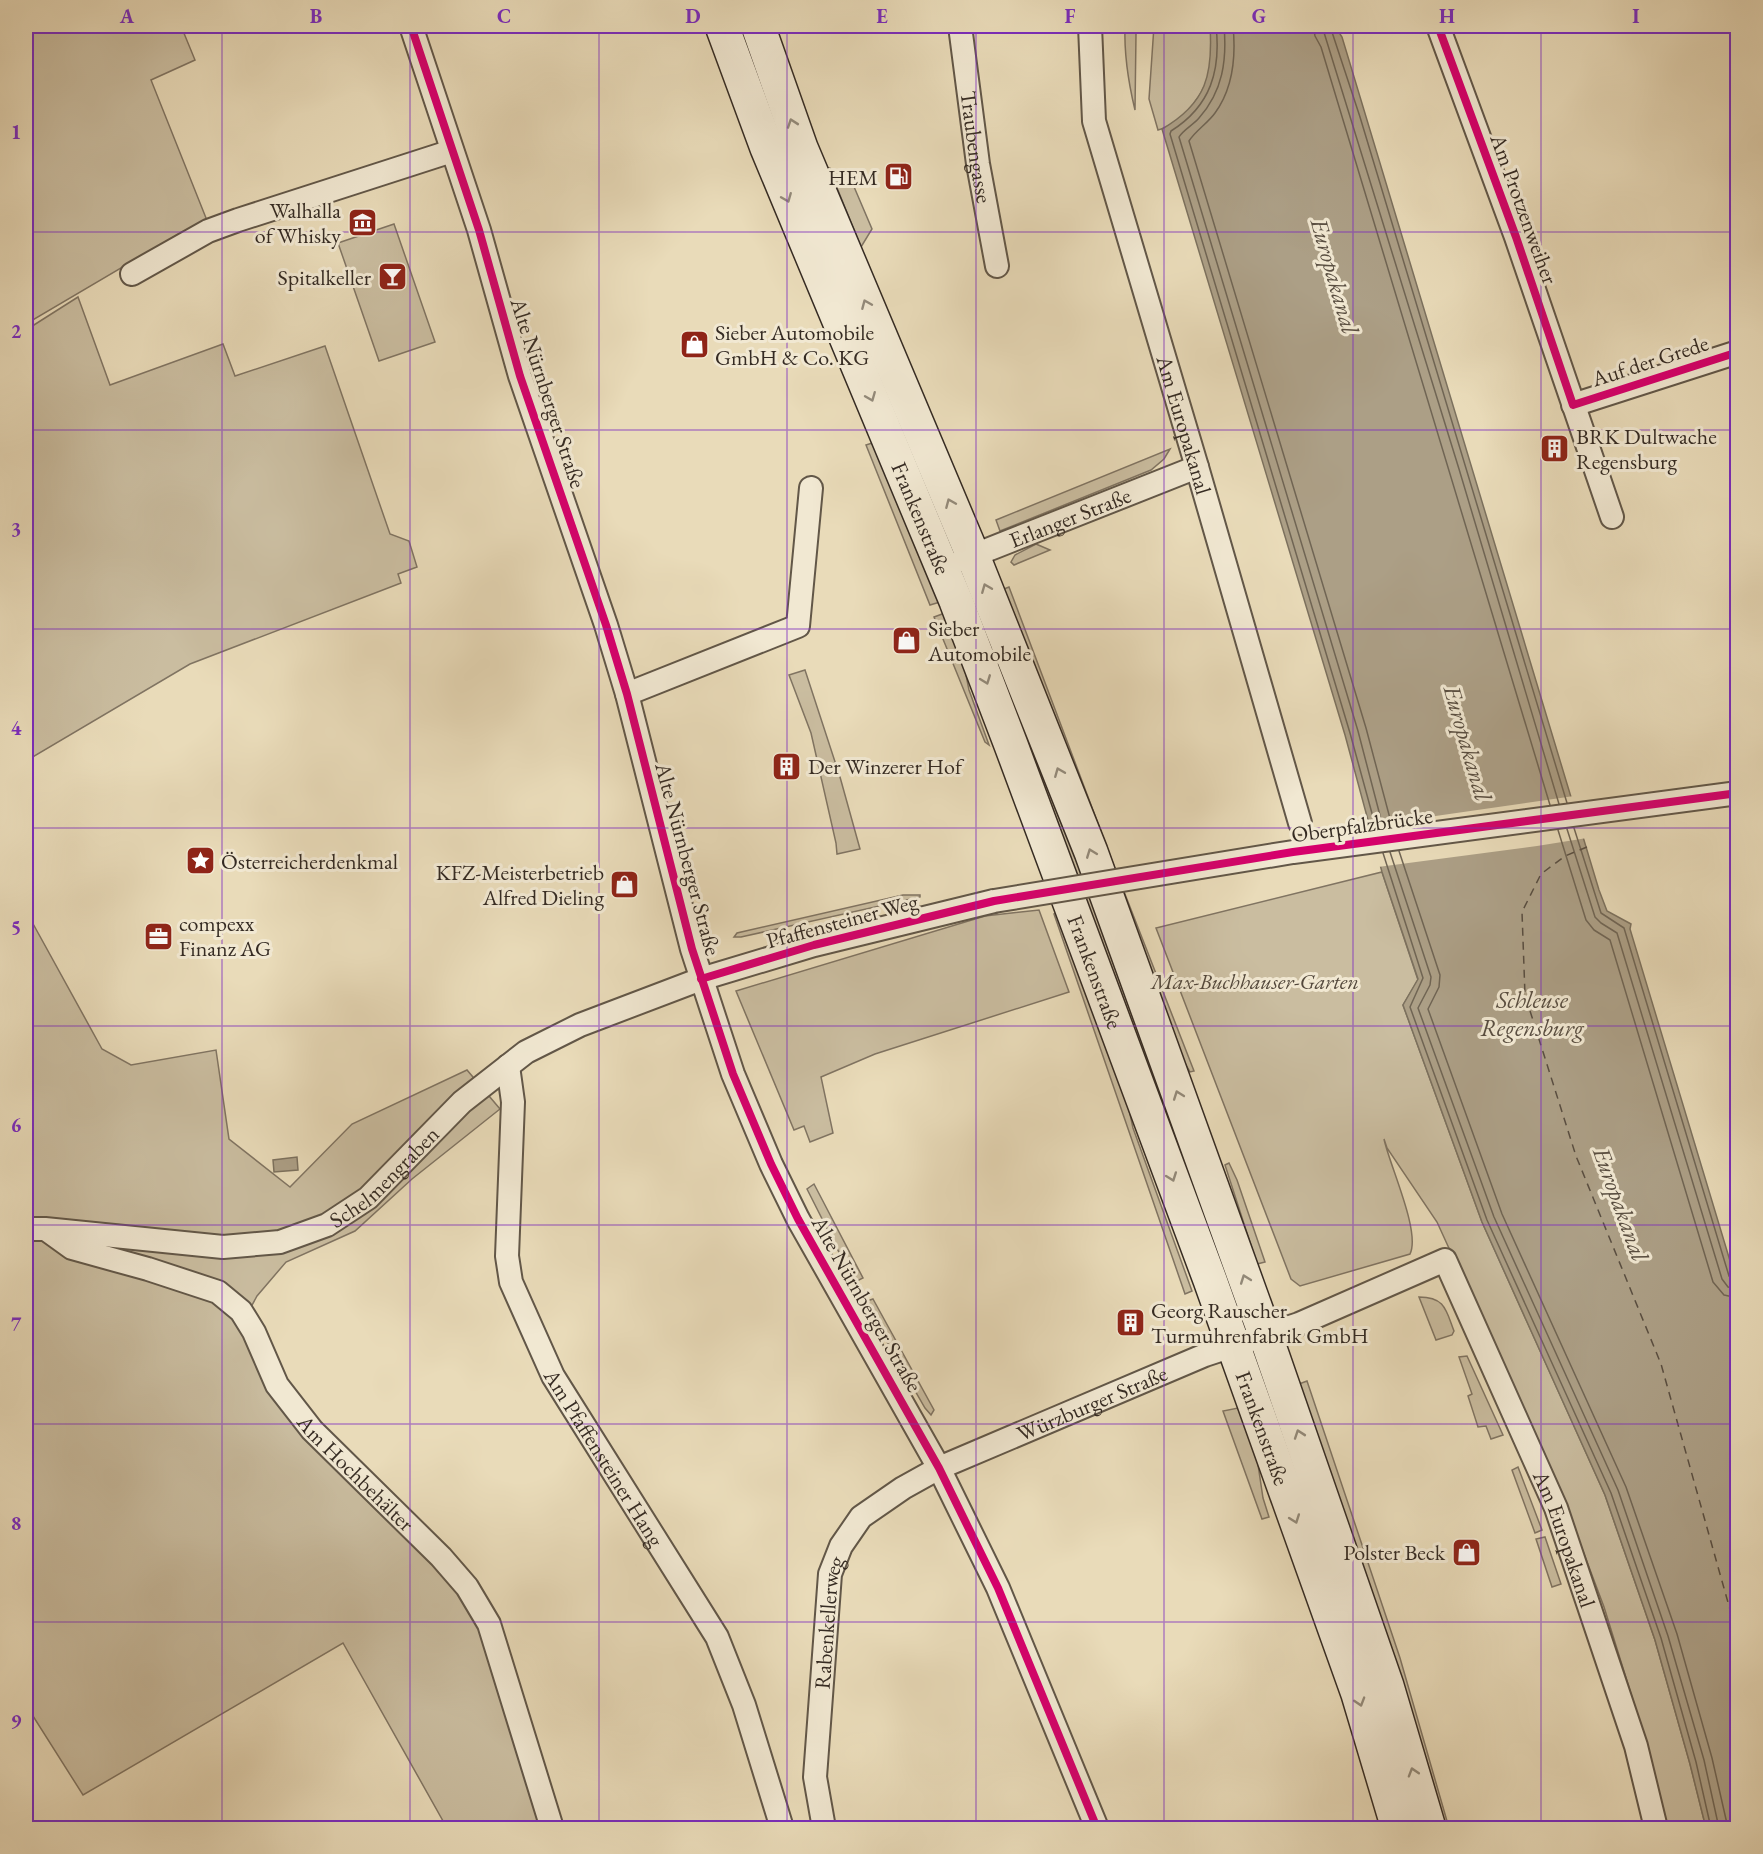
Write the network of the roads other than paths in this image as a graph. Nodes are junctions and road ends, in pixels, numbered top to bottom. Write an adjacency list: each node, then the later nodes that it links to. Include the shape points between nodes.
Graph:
1 (411, 26): 7 (street, Alte Nürnberger Straße)
2 (722, 26): 16 (main road, Frankenstraße, one-way to 16, via 803,238)
3 (758, 26): 15 (main road, Frankenstraße, one-way to 3, via 801,148)
4 (960, 26): 8 (street, Traubengasse, via 978,164)
5 (1090, 26): 12 (street, Am Europakanal, via 1094,121)
6 (1438, 26): 11 (street, Am Protzenweiher)
7 (452, 151): 9 (street, via 208,231); 17 (street, Alte Nürnberger Straße, via 520,376)
8 (997, 266)
9 (132, 274)
10 (1737, 352): 11 (street, Auf der Grede)
11 (1573, 405): 14 (street, Am Protzenweiher)
12 (1197, 467): 15 (street, Erlanger Straße); 19 (street, Am Europakanal)
13 (811, 488): 17 (street, via 798,626)
14 (1612, 517)
15 (973, 556): 16 (street, Erlanger Straße); 25 (main road, Frankenstraße, one-way to 15, via 1091,852)
16 (942, 567): 26 (main road, Frankenstraße, one-way to 26)
17 (627, 694): 21 (street, Alte Nürnberger Straße)
18 (1737, 793): 20 (street, Oberpfalzbrücke, bridge, via 1293,852)
19 (1300, 823)
20 (994, 902): 21 (street, Pfaffensteiner Weg, via 814,945)
21 (701, 979): 22 (street, Schelmengraben, via 580,1025 526,1052); 27 (street, Alte Nürnberger Straße, via 733,1074 777,1177)
22 (508, 1066): 23 (street, Schelmengraben, via 462,1102 368,1198 327,1225 280,1242 223,1247); 29 (street, Am Pfaffensteiner Hang, via 513,1102 507,1256 511,1282 553,1376 717,1637 744,1705)
23 (35, 1229): 28 (street, Am Hochbehälter, via 72,1248 218,1292 241,1311 277,1385 312,1430 441,1557 489,1624)
24 (1445, 1260): 25 (street, Würzburger Straße, via 1299,1324); 34 (street, Am Europakanal, via 1556,1508 1636,1746)
25 (1265, 1334): 26 (street, Würzburger Straße); 33 (main road, Frankenstraße, one-way to 25, via 1387,1686)
26 (1232, 1345): 27 (street, Würzburger Straße); 32 (main road, Frankenstraße, one-way to 32, via 1358,1695)
27 (939, 1468): 30 (street, Rabenkellerweg, via 861,1517 841,1546 830,1574 815,1777); 31 (street, Alte Nürnberger Straße, via 998,1588)
28 (552, 1828)
29 (782, 1828)
30 (824, 1828)
31 (1096, 1828)
32 (1398, 1828)
33 (1429, 1828)
34 (1656, 1828)

